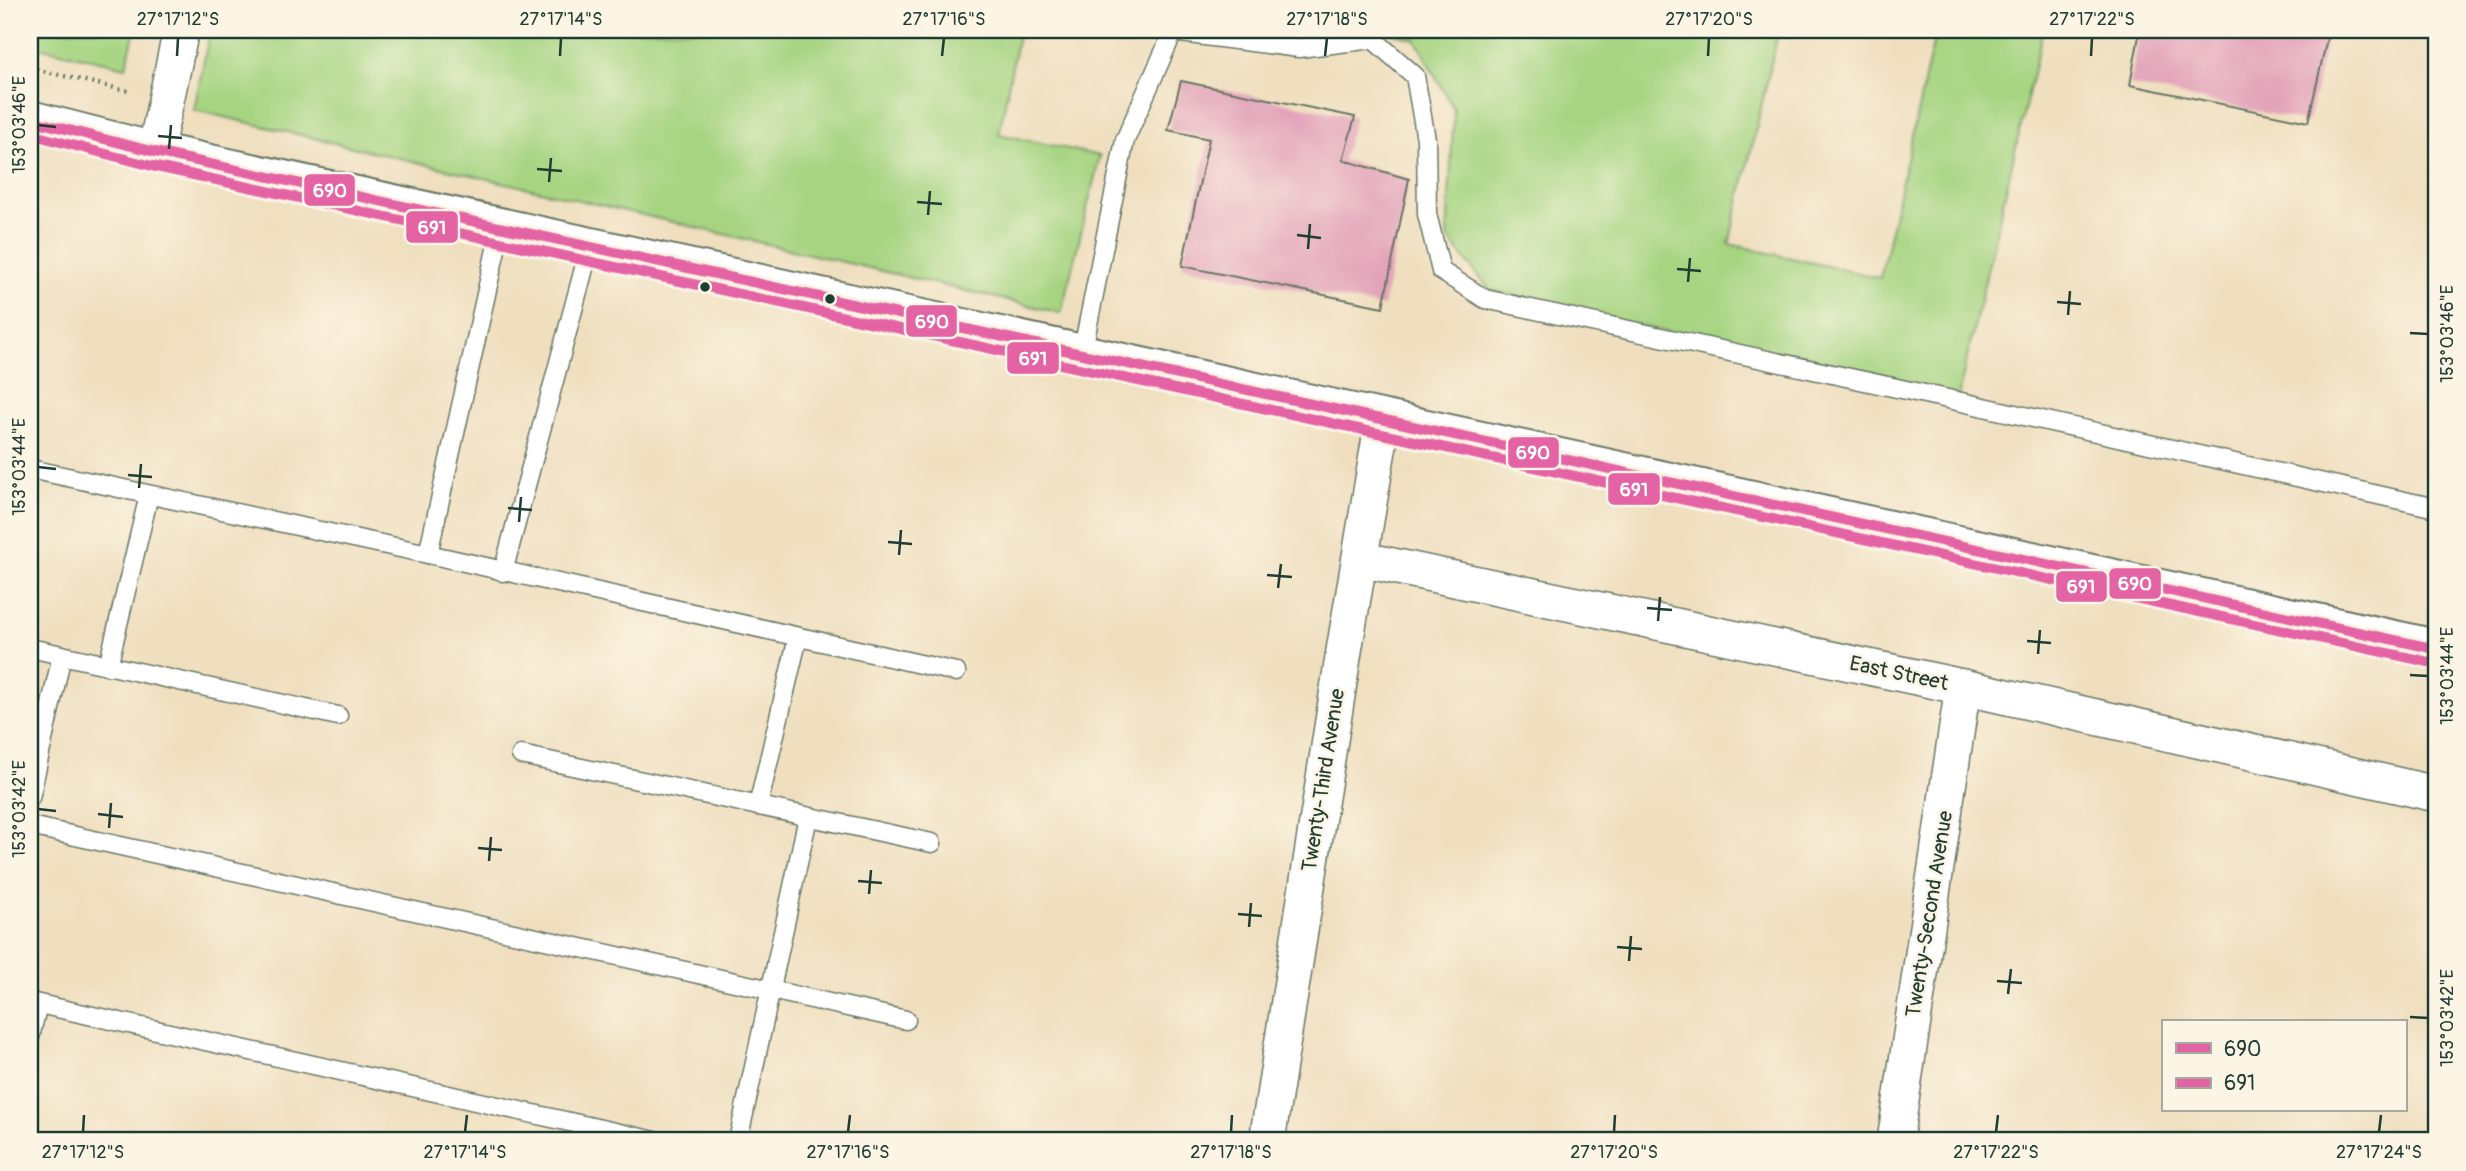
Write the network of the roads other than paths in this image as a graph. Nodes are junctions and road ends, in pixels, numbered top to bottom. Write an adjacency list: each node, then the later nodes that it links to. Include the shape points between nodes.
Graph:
1 (181, 30): 3 (street)
2 (30, 120): 3 (main road)
3 (155, 152): 4 (main road)
4 (501, 227): 5 (main road); 11 (lane)
5 (590, 246): 6 (main road); 13 (lane)
6 (1082, 354): 7 (main road); 10 (lane, via 1125,140 1173,32 1299,48 1373,39 1415,76 1426,139 1427,214 1441,271 1485,299)
7 (1382, 420): 12 (street, Twenty-Third Avenue); 16 (main road)
8 (30, 469): 9 (lane)
9 (149, 495): 11 (lane); 18 (lane)
10 (2436, 508)
11 (428, 554): 13 (lane)
12 (1360, 559): 20 (street, East Street); 35 (street, Twenty-Third Avenue)
13 (503, 572): 14 (lane)
14 (798, 637): 19 (lane); 25 (lane)
15 (30, 648): 17 (lane)
16 (2436, 649)
17 (62, 655): 18 (lane); 24 (lane)
18 (108, 666): 21 (lane)
19 (956, 672)
20 (1963, 687): 23 (street, East Street); 36 (street, Twenty-Second Avenue)
21 (338, 716)
22 (521, 755): 25 (lane)
23 (2436, 794)
24 (30, 798)
25 (758, 806): 26 (lane)
26 (808, 817): 28 (lane); 29 (lane)
27 (30, 826): 29 (lane)
28 (932, 843)
29 (771, 990): 31 (lane); 34 (lane)
30 (34, 1003): 32 (lane); 33 (lane)
31 (906, 1020)
32 (30, 1037)
33 (655, 1141)
34 (738, 1141)
35 (1267, 1141)
36 (1895, 1141)

